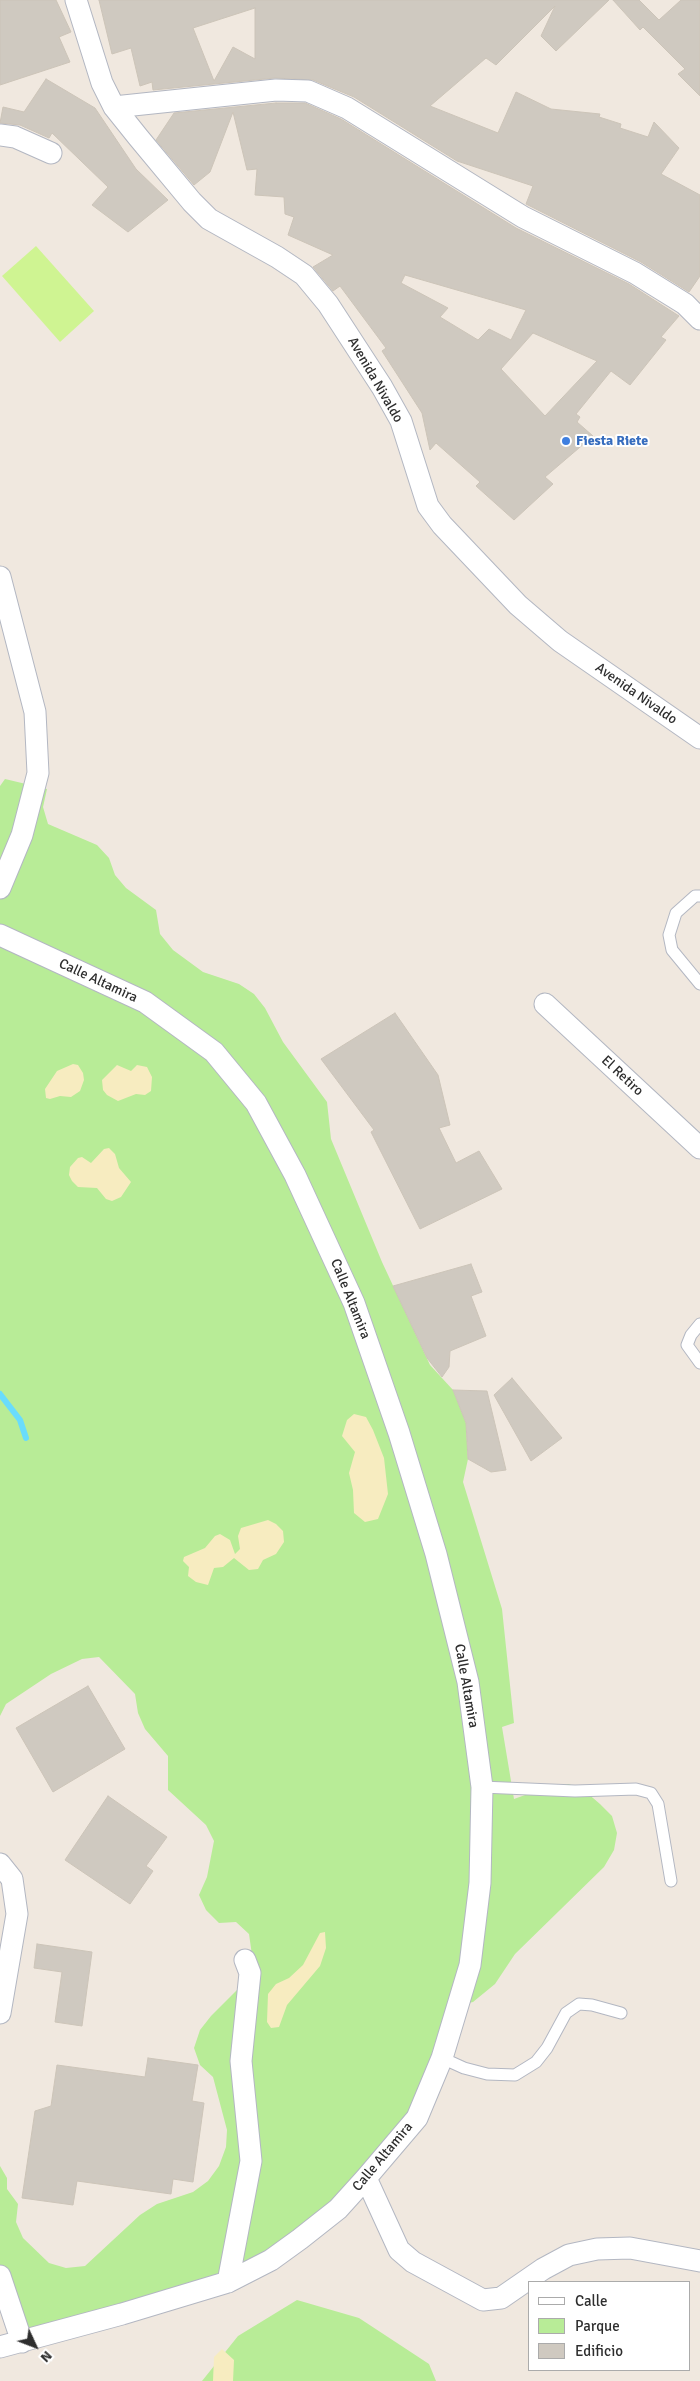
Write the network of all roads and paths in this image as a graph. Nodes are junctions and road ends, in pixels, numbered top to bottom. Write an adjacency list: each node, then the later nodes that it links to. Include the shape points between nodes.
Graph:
1 (76, 0): 2 (street, Avenida Nivaldo, via 102,83)
2 (114, 107): 5 (street, via 276,90 308,91 347,108 523,217 635,273 686,304); 7 (street, Avenida Nivaldo, via 209,219 304,275 328,304 382,387 400,422 428,506 442,525 518,605 560,641)
3 (0, 135): 4 (street, via 15,137)
4 (51, 152)
5 (700, 319)
6 (0, 577): 8 (street, via 35,712 38,773 22,835)
7 (700, 738)
8 (0, 888)
9 (700, 896): 11 (lane, via 695,896 676,913 669,935 672,950)
10 (0, 935): 16 (street, Calle Altamira, via 145,1002 214,1052 256,1103 295,1175 354,1302 399,1434 436,1554 468,1682)
11 (700, 984)
12 (545, 1004): 13 (street, El Retiro)
13 (700, 1148)
14 (700, 1324): 15 (lane, via 687,1345)
15 (700, 1363)
16 (482, 1787): 18 (lane, via 575,1791 636,1789 651,1794 658,1804); 22 (street, Calle Altamira, via 480,1883 470,1965)
17 (0, 1864): 20 (street, via 12,1879 17,1914)
18 (670, 1880)
19 (245, 1960): 26 (street, via 250,1973 241,2061 251,2162)
20 (0, 2013)
21 (621, 2013): 22 (lane, via 579,2004 566,2013 536,2062 515,2074 487,2074)
22 (442, 2058): 23 (street, Calle Altamira, via 416,2118)
23 (366, 2178): 24 (street, via 399,2250 413,2262 483,2300 501,2298 568,2255 597,2249 630,2248); 26 (street, Calle Altamira, via 338,2209 300,2239 271,2260)
24 (700, 2261)
25 (0, 2276): 27 (street)
26 (228, 2282): 27 (street, Calle Altamira)
27 (22, 2342): 28 (street, Calle Altamira)
28 (0, 2347)

